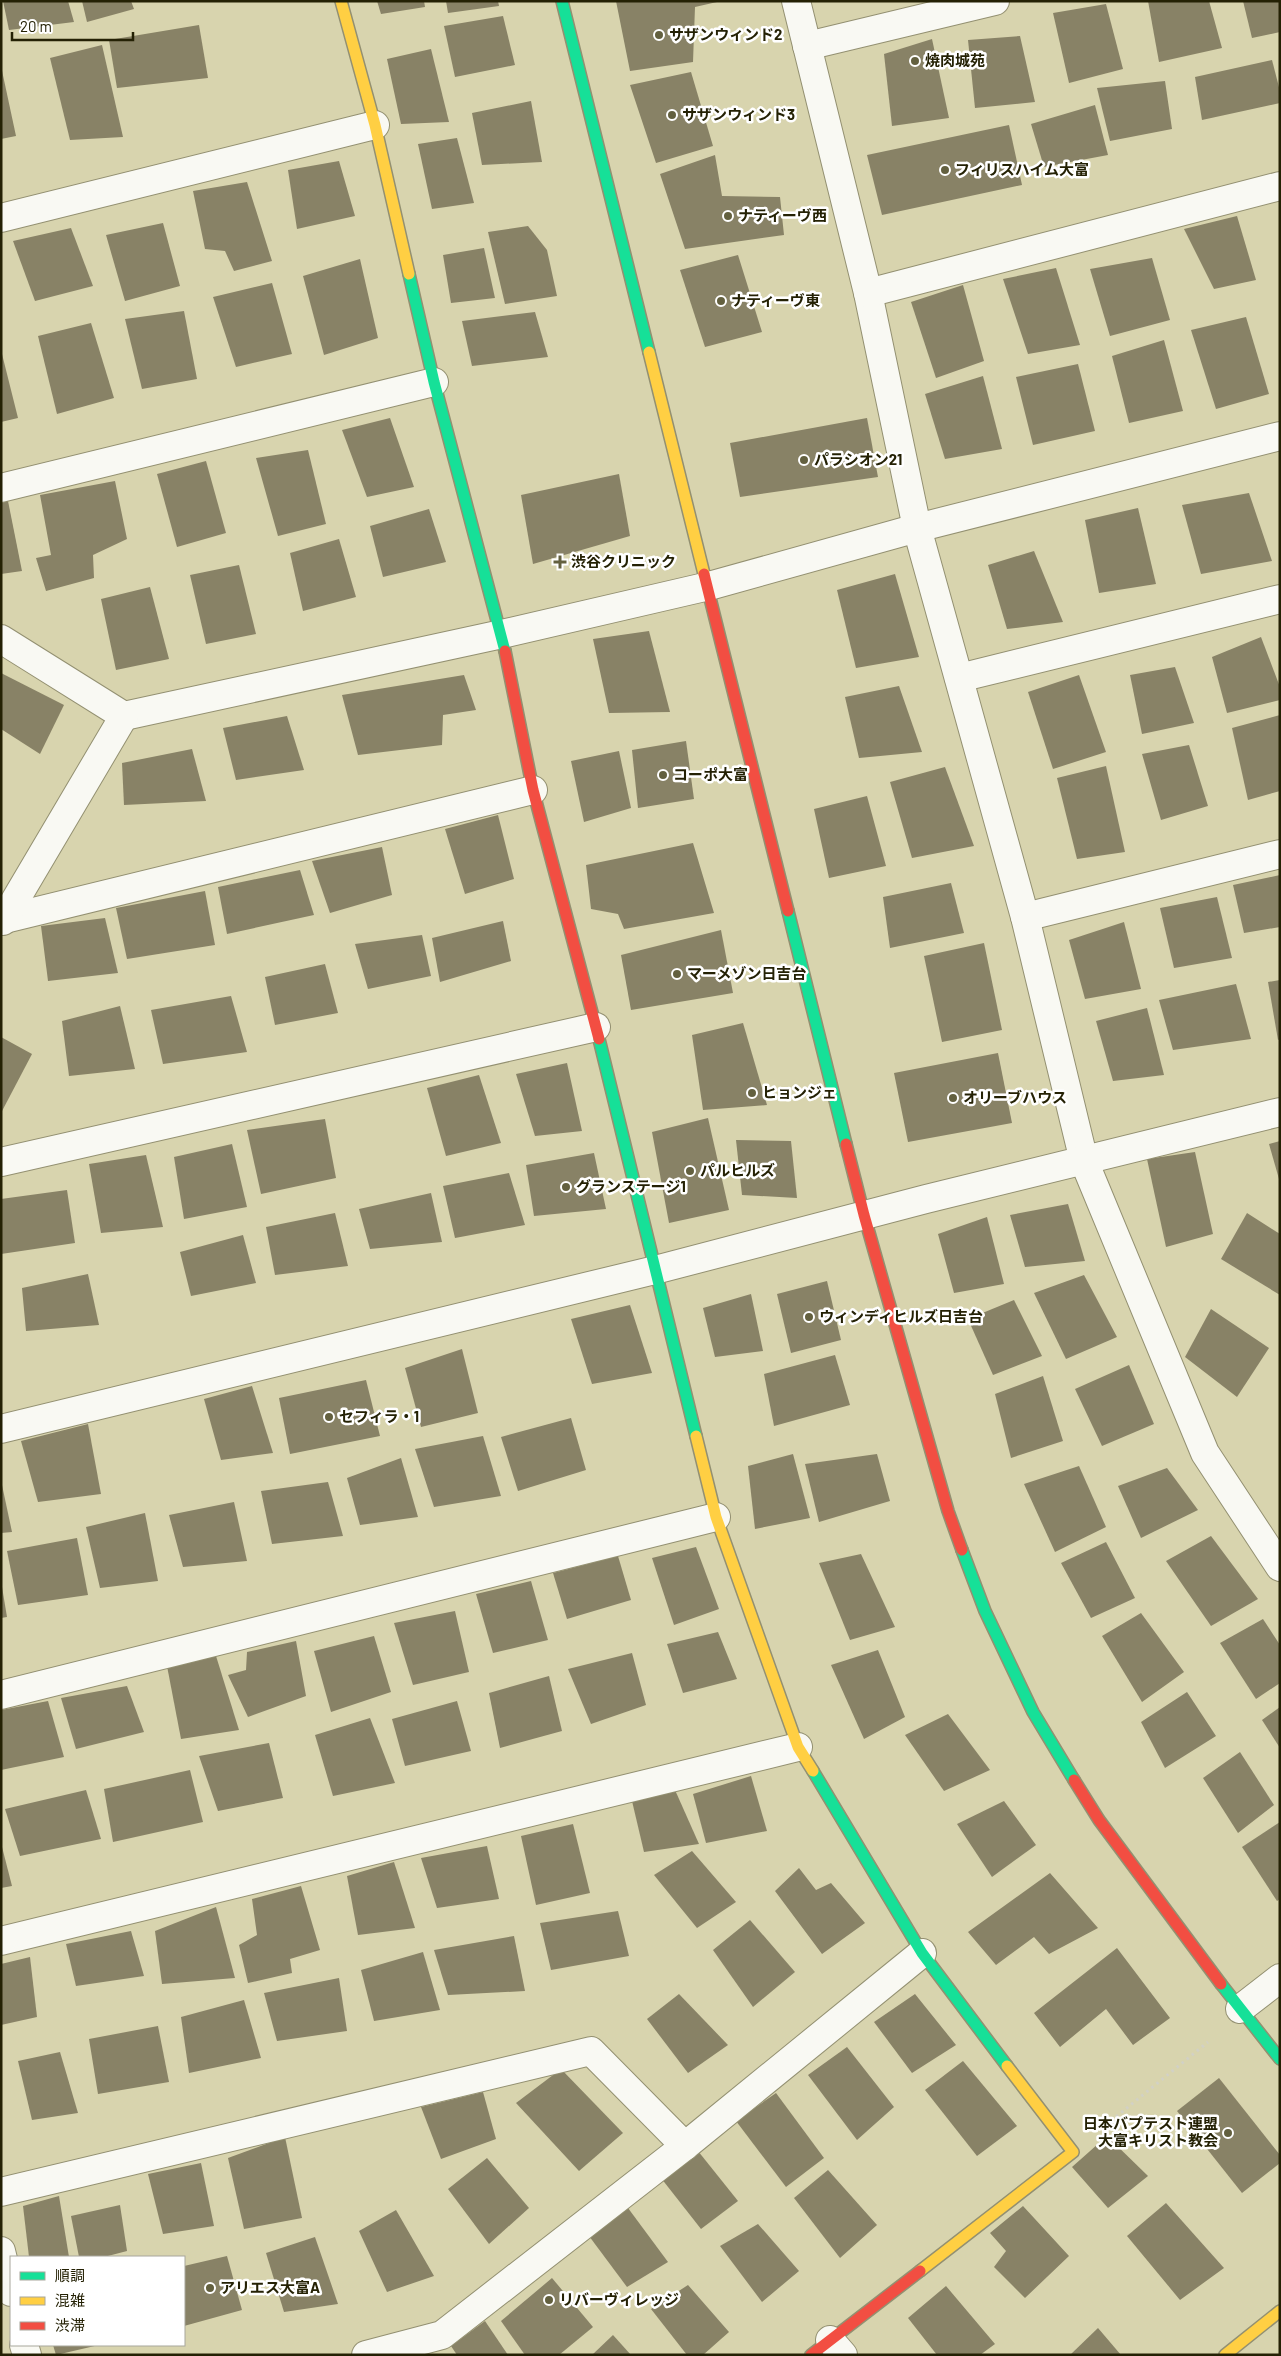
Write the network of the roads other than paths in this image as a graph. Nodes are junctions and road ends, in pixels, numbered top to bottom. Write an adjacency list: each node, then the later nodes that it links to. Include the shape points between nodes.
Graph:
1 (341, 1): 6 (street)
2 (562, 1): 14 (street)
3 (796, 1): 5 (street)
4 (995, 1): 5 (street)
5 (807, 46): 9 (street)
6 (374, 125): 8 (street); 10 (street)
7 (1280, 186): 9 (street)
8 (1, 218)
9 (868, 293): 13 (street)
10 (434, 382): 12 (street); 16 (street)
11 (1280, 436): 13 (street)
12 (1, 488)
13 (917, 528): 14 (street); 18 (street)
14 (709, 586): 16 (street); 28 (street)
15 (1280, 599): 18 (street)
16 (502, 634): 19 (street); 20 (street)
17 (1, 640): 19 (street)
18 (959, 678): 22 (street)
19 (124, 716): 23 (street)
20 (533, 790): 23 (street); 24 (street)
21 (1280, 854): 22 (street)
22 (1025, 917): 26 (street)
23 (2, 921)
24 (596, 1027): 27 (street); 29 (street)
25 (1280, 1112): 26 (street)
26 (1084, 1161): 28 (street); 32 (street, via 1205,1453)
27 (1, 1162)
28 (864, 1216): 29 (street); 38 (street, via 948,1511 985,1611 1033,1712 1099,1820)
29 (655, 1270): 30 (street); 31 (street)
30 (1, 1429)
31 (716, 1517): 33 (street); 34 (street)
32 (1280, 1567)
33 (1, 1695)
34 (798, 1747): 35 (street); 36 (street)
35 (1, 1941)
36 (922, 1953): 40 (street); 45 (street, via 1073,2152)
37 (1280, 1978): 38 (street)
38 (1240, 2009): 39 (street)
39 (1280, 2059)
40 (685, 2146): 41 (street, via 591,2051); 46 (street, via 442,2335)
41 (1, 2192)
42 (1, 2251): 43 (street)
43 (10, 2288)
44 (1280, 2311): 47 (street)
45 (828, 2350)
46 (366, 2355)
47 (1225, 2355)

